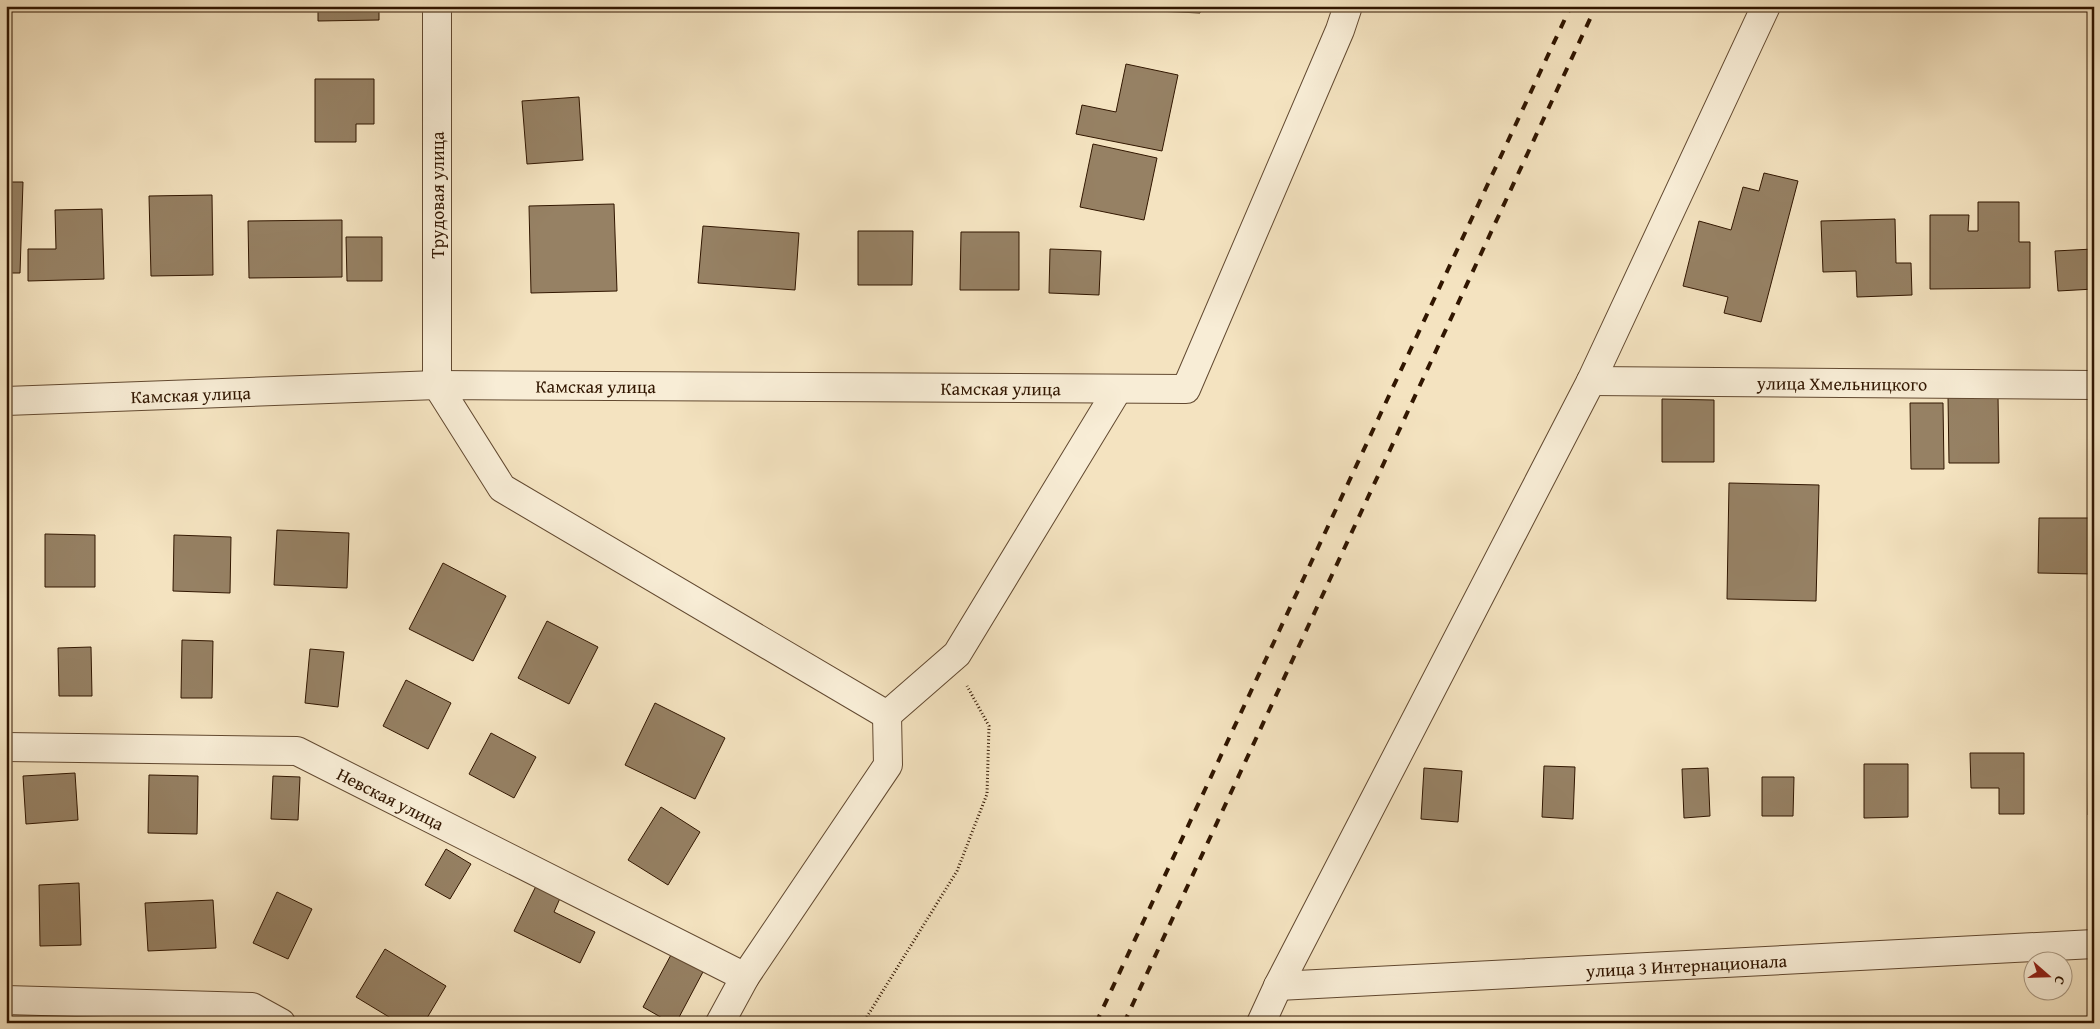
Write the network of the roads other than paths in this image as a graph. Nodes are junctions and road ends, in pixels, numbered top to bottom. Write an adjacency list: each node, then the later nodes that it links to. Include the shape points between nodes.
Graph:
1 (437, 6): 5 (street, Трудовая улица)
2 (1348, 6): 7 (street, Камская улица, via 1186,389)
3 (1766, 6): 4 (street)
4 (1592, 381): 6 (street, улица Хмельницкого); 13 (street)
5 (437, 385): 7 (street, Камская улица); 8 (street, Камская улица); 9 (street, via 502,488)
6 (2094, 385)
7 (1118, 389): 9 (street, via 957,654)
8 (6, 401)
9 (887, 715): 12 (street, via 888,765)
10 (6, 747): 12 (street, Невская улица, via 297,752)
11 (2094, 944): 13 (street, улица 3 Интернационала)
12 (745, 977): 16 (street)
13 (1278, 986): 17 (street)
14 (6, 1000): 15 (street, via 252,1007)
15 (281, 1023)
16 (720, 1023)
17 (1261, 1023)

